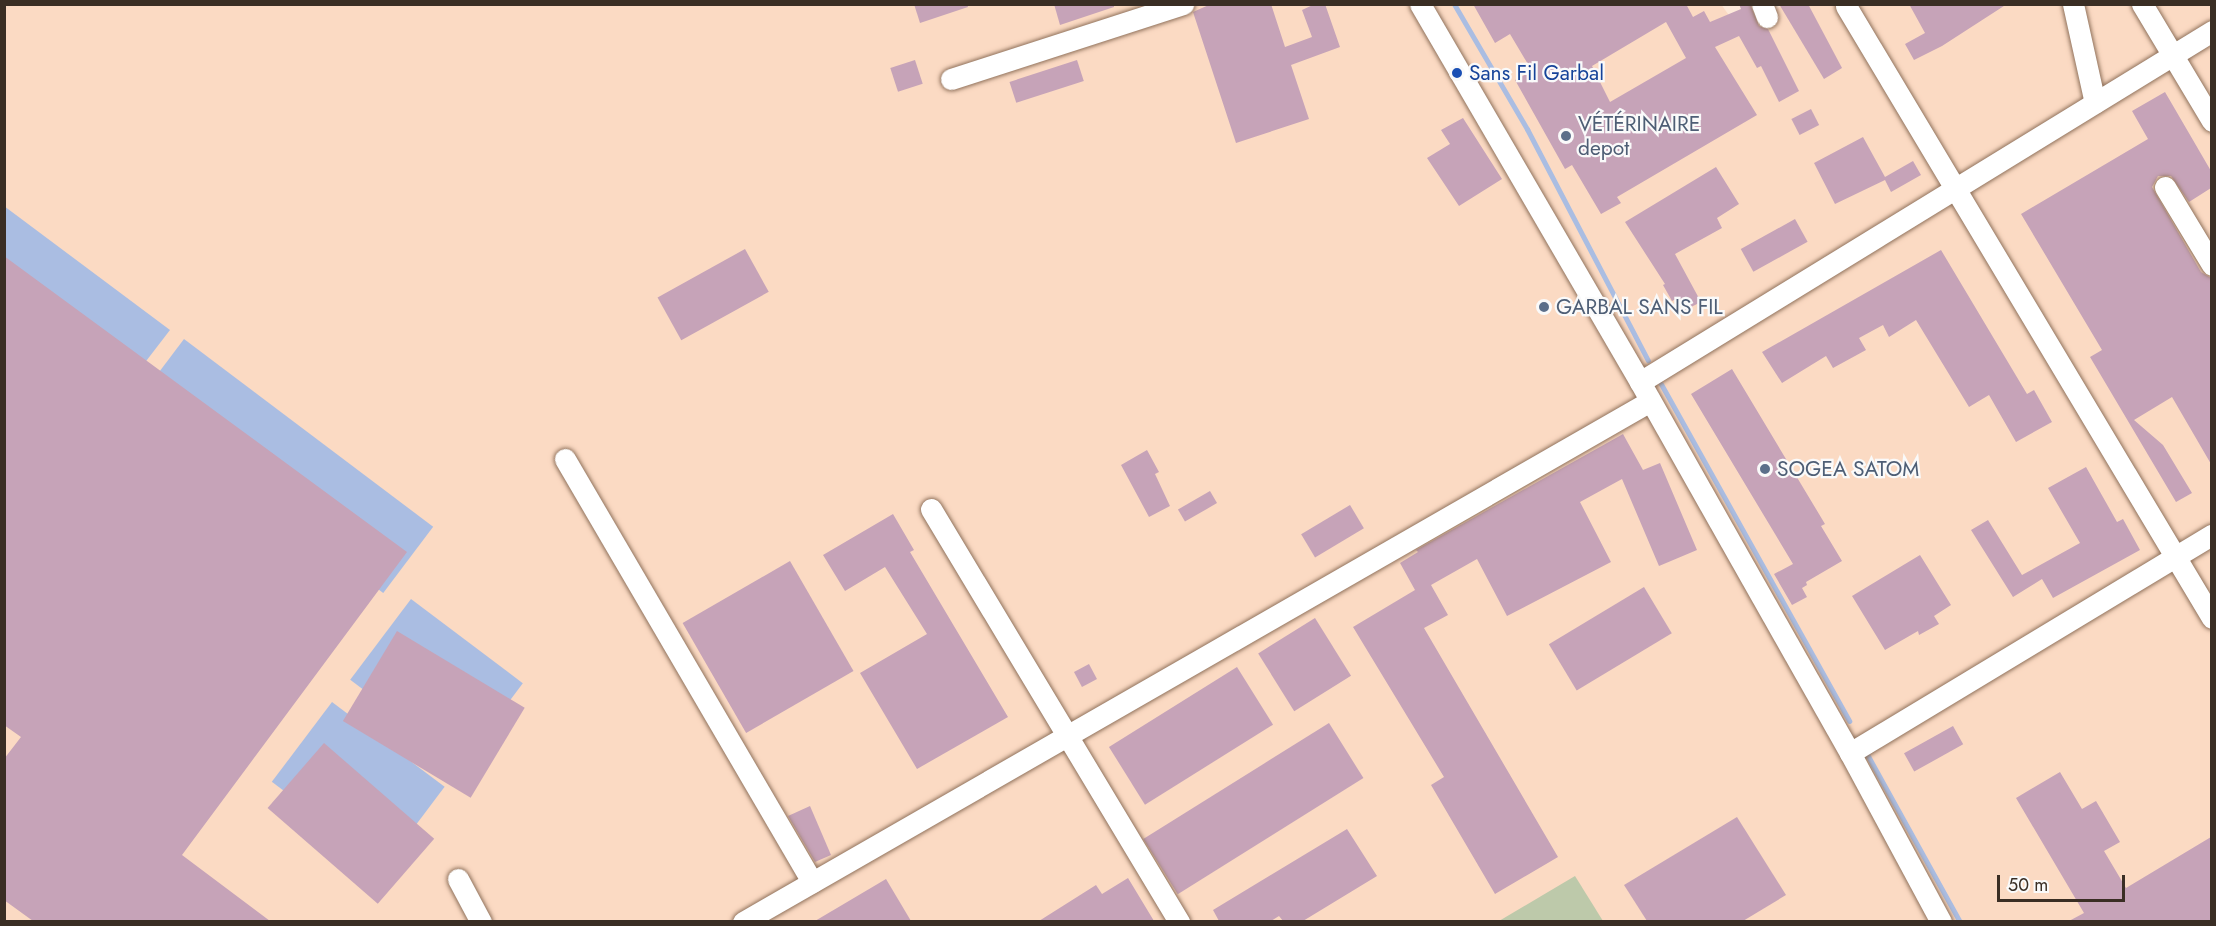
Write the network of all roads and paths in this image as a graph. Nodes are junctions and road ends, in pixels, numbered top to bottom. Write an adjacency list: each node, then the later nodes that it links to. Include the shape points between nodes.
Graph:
1 (1183, 4): 8 (street)
2 (1420, 4): 14 (street)
3 (2073, 4): 9 (street)
4 (2142, 4): 7 (street)
5 (1846, 6): 12 (street)
6 (2211, 31): 7 (street)
7 (2172, 56): 9 (street); 10 (street)
8 (951, 79)
9 (2095, 103): 12 (street)
10 (2211, 122)
11 (2165, 187): 13 (street)
12 (1956, 188): 14 (street); 19 (street)
13 (2211, 265)
14 (1640, 382): 15 (street)
15 (1650, 401): 21 (street); 22 (street)
16 (565, 459): 24 (street)
17 (931, 509): 21 (street)
18 (2211, 536): 19 (street)
19 (2176, 557): 20 (street); 22 (street)
20 (2211, 618)
21 (1067, 736): 24 (street); 27 (street)
22 (1850, 753): 28 (street)
23 (458, 879): 25 (street)
24 (812, 882): 26 (street)
25 (481, 921)
26 (743, 921)
27 (1179, 921)
28 (1941, 921)

